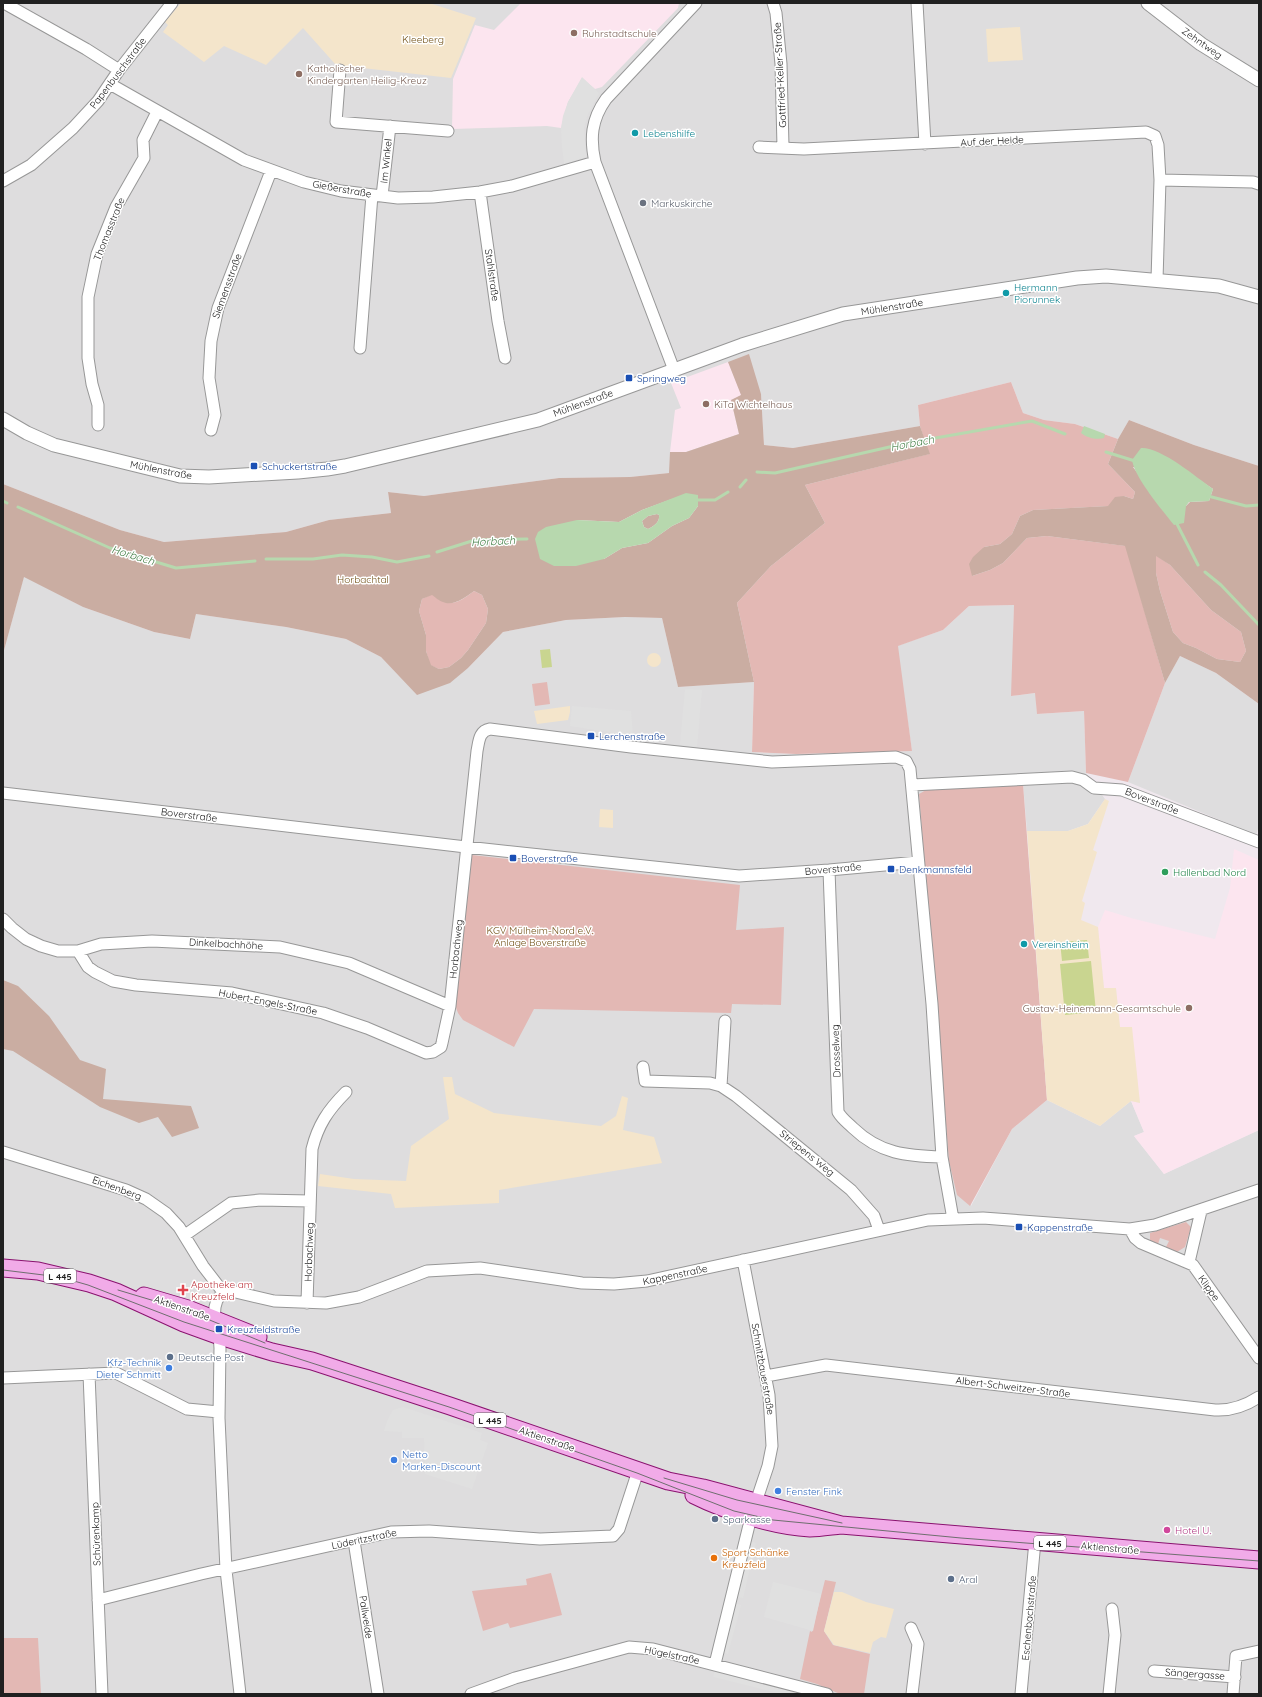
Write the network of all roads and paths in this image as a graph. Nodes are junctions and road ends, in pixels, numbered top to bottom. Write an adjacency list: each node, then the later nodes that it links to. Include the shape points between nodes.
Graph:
1 (4, 3): 7 (street)
2 (172, 3): 7 (street, Papenbuschstraße)
3 (696, 3): 17 (street, via 600,108 595,116 591,135)
4 (773, 3): 16 (street, Gottfried-Keller-Straße, via 781,64)
5 (917, 3): 14 (street)
6 (1148, 3): 9 (street, Zehntweg, via 1201,44)
7 (119, 70): 10 (street, Papenbuschstraße)
8 (340, 70): 12 (street, Im Winkel, via 336,122)
9 (1259, 80)
10 (110, 84): 11 (street, Gießerstraße); 20 (street, Papenbuschstraße, via 98,101 58,142 31,165)
11 (157, 112): 18 (street, Gießerstraße, via 244,160); 30 (street, Thomasstraße, via 143,140 144,158 116,207 97,254 88,297 88,358 98,405)
12 (390, 126): 13 (street, Im Winkel); 23 (street, Im Winkel)
13 (448, 131)
14 (925, 144): 16 (street, via 804,149); 19 (street, Auf der Heide, via 1146,132 1155,136 1158,145)
15 (758, 147): 16 (street)
16 (783, 147)
17 (595, 162): 22 (street, Gießerstraße, via 512,186); 28 (street)
18 (271, 171): 23 (street, Gießerstraße, via 342,191); 31 (street, Siemensstraße, via 214,323 210,378 215,415)
19 (1160, 180): 21 (street); 24 (street, Auf der Heide)
20 (3, 181)
21 (1259, 184)
22 (480, 192): 23 (street, Gießerstraße, via 433,197); 27 (street, Stahlstraße)
23 (377, 196): 26 (street)
24 (1157, 280): 25 (street, Mühlenstraße, via 1219,286); 28 (street, Mühlenstraße, via 1106,276 1077,278 843,314 742,345)
25 (1259, 297)
26 (360, 348)
27 (505, 358)
28 (674, 370): 29 (street, Mühlenstraße, via 517,426 345,466 298,472 180,476 54,445)
29 (3, 419)
30 (98, 425)
31 (211, 430)
32 (912, 785): 34 (street, Boverstraße, via 1072,777 1083,780 1094,788 1122,790); 35 (street, via 906,761 896,757 772,762 490,729 480,734); 36 (street)
33 (3, 793): 35 (street, Boverstraße)
34 (1259, 842)
35 (466, 847): 37 (street, Boverstraße, via 739,876); 40 (street, Horbachweg)
36 (918, 862): 37 (street, Boverstraße); 47 (street, via 932,1004)
37 (829, 870): 47 (street, Drosselweg, via 838,1112 863,1138 880,1148 910,1156)
38 (3, 919): 39 (street, Dinkelbachhöhe, via 18,933 41,946 58,951)
39 (78, 951): 40 (street, Dinkelbachhöhe, via 101,944 152,941 280,947 349,962); 42 (street, Hubert-Engels-Straße, via 88,967 113,981 244,995 323,1013 426,1053)
40 (450, 1006): 42 (street, Horbachweg, via 442,1043)
41 (725, 1021): 44 (street)
42 (438, 1049)
43 (643, 1067): 44 (street, Striepens Weg, via 644,1080 710,1083)
44 (721, 1086): 53 (street, Striepens Weg, via 753,1109 851,1190 874,1216)
45 (346, 1092): 49 (street, Horbachweg, via 332,1106 315,1136)
46 (3, 1152): 54 (street, Eichenberg, via 136,1194 166,1213)
47 (942, 1157): 51 (street)
48 (1259, 1190): 50 (street, Kappenstraße)
49 (310, 1201): 54 (street, via 260,1200 231,1203); 59 (street, Horbachweg)
50 (1201, 1211): 52 (street, Kappenstraße, via 1155,1225); 56 (street)
51 (953, 1219): 52 (street, Kappenstraße, via 983,1218); 53 (street, Kappenstraße, via 918,1222)
52 (1130, 1229): 56 (street, via 1141,1243)
53 (879, 1230): 55 (street, Kappenstraße)
54 (185, 1235): 58 (street, Eichenberg, via 203,1266)
55 (743, 1260): 59 (street, Kappenstraße, via 648,1281 614,1284 575,1282 487,1269 427,1271 355,1298 326,1303); 63 (street, Schmitzbauerstraße)
56 (1189, 1262): 61 (street, Klippe)
57 (3, 1268): 60 (main road, Aktienstraße / L 445, via 38,1271 116,1292 145,1296)
58 (223, 1292): 59 (street, Kappenstraße, via 229,1290 274,1301); 60 (street, via 215,1307)
59 (306, 1303)
60 (217, 1328): 66 (street); 67 (main road, Aktienstraße / L 445, via 278,1353 312,1361 450,1406)
61 (1259, 1358)
62 (89, 1374): 64 (street); 66 (street, via 120,1374 187,1409); 73 (street, Schürenkamp)
63 (766, 1376): 65 (street, Albert-Schweitzer-Straße, via 826,1365 1215,1410 1236,1408); 68 (street, Schmitzbauerstraße, via 771,1410 772,1446)
64 (3, 1378)
65 (1259, 1397)
66 (219, 1412): 72 (street)
67 (638, 1471): 68 (main road, Aktienstraße / L 445, via 668,1481 703,1488); 69 (street, Lüderitzstraße, via 615,1535 540,1539 410,1531)
68 (754, 1510): 70 (main road, Aktienstraße / L 445, via 841,1525); 77 (street, Schmitzbauerstraße)
69 (354, 1541): 72 (street, Lüderitzstraße); 82 (street, Pallweide)
70 (1035, 1541): 71 (main road, Aktienstraße / L 445); 86 (street, Eschenbachstraße)
71 (1259, 1560)
72 (226, 1570): 73 (street, Lüderitzstraße); 81 (street)
73 (98, 1600): 80 (street, Schürenkamp)
74 (1112, 1608): 87 (street, via 1115,1635)
75 (911, 1628): 85 (street, via 918,1644)
76 (1259, 1651): 79 (street, Sängergasse, via 1236,1656)
77 (715, 1664): 83 (street, Hügelstraße, via 653,1649 629,1647 515,1678); 84 (street, Hügelstraße)
78 (1154, 1671): 79 (street, Sängergasse)
79 (1235, 1677): 88 (street, Sängergasse)
80 (102, 1694)
81 (240, 1694)
82 (378, 1694)
83 (471, 1694)
84 (827, 1694)
85 (912, 1694)
86 (1021, 1694)
87 (1109, 1694)
88 (1233, 1694)

